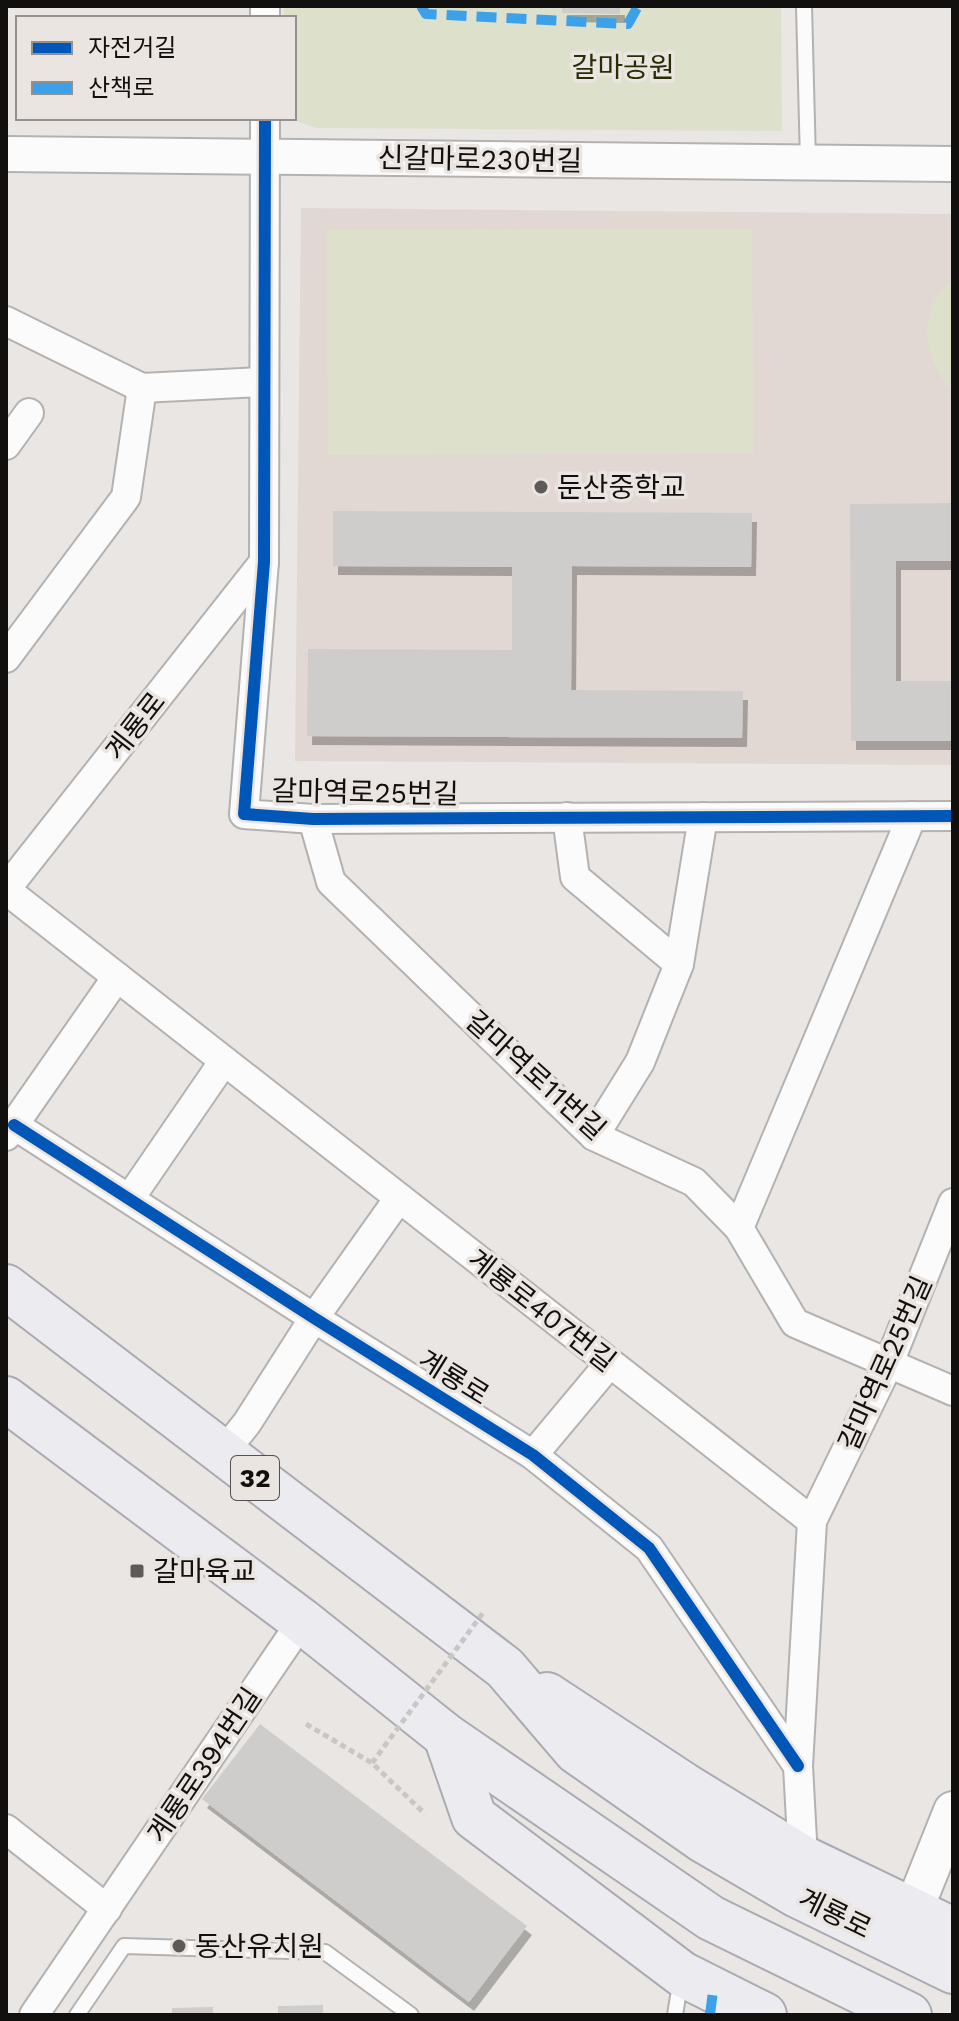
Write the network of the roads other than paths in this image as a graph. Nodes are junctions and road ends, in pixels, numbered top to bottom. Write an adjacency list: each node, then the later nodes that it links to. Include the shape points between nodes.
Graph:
1 (804, 6): 5 (lane)
2 (265, 120): 4 (street, 갈마역로25번길)
3 (6, 154): 4 (street, 신갈마로230번길)
4 (265, 156): 5 (street, 신갈마로230번길); 8 (street, 갈마역로25번길)
5 (808, 162): 6 (street, 신갈마로230번길)
6 (953, 164)
7 (6, 321): 9 (street)
8 (263, 382): 9 (street); 12 (street, 갈마역로25번길)
9 (142, 388): 13 (street, via 126,497)
10 (29, 413): 11 (street)
11 (6, 445)
12 (264, 562): 18 (street, 갈마역로25번길, via 244,814); 19 (street, 계룡로)
13 (6, 658)
14 (912, 816): 15 (street, 갈마역로25번길); 17 (street, 갈마역로25번길); 28 (street)
15 (953, 816)
16 (567, 817): 17 (street, 갈마역로25번길); 18 (street, 갈마역로25번길); 20 (street, via 575,877)
17 (703, 817): 20 (street)
18 (313, 819): 24 (street, 갈마역로11번길, via 331,882)
19 (6, 890): 21 (street, 계룡로407번길)
20 (679, 964): 24 (street, via 640,1062)
21 (117, 977): 22 (street, 계룡로407번길); 23 (street)
22 (224, 1061): 25 (street); 26 (street, 계룡로407번길)
23 (10, 1130): 25 (street, 계룡로)
24 (594, 1136): 28 (street, 갈마역로11번길, via 694,1182)
25 (130, 1198): 30 (street, 계룡로)
26 (399, 1198): 30 (street); 31 (street, 계룡로407번길)
27 (953, 1203): 32 (street, 갈마역로25번길)
28 (739, 1228): 32 (street, 갈마역로11번길, via 795,1323)
29 (6, 1287): 35 (main road, 계룡로 / 32)
30 (314, 1318): 35 (street); 36 (street, 계룡로)
31 (610, 1363): 36 (street); 37 (street, 계룡로407번길)
32 (889, 1363): 33 (street, 갈마역로11번길); 37 (street, 갈마역로25번길)
33 (953, 1391)
34 (6, 1399): 38 (main road, 계룡로)
35 (223, 1453): 39 (main road, 계룡로 / 32)
36 (533, 1455): 41 (street, 계룡로, via 649,1548)
37 (812, 1521): 41 (street)
38 (302, 1621): 40 (main road, 계룡로); 45 (street, 계룡로394번길)
39 (505, 1668): 44 (main road, 32); 47 (main road, 계룡로 / 32, via 576,1751 703,1840 797,1895)
40 (446, 1736): 48 (main road, via 474,1817); 53 (main road, 계룡로, via 711,1918)
41 (798, 1766): 44 (street)
42 (953, 1811): 46 (main road)
43 (6, 1829): 45 (street)
44 (803, 1858): 46 (main road, 32)
45 (107, 1909): 49 (street, 계룡로394번길)
46 (941, 1920)
47 (953, 1971)
48 (695, 1999): 52 (main road)
49 (34, 2015)
50 (77, 2015): 51 (lane, via 124,1946 325,1952)
51 (411, 2015)
52 (764, 2015)
53 (909, 2015)

